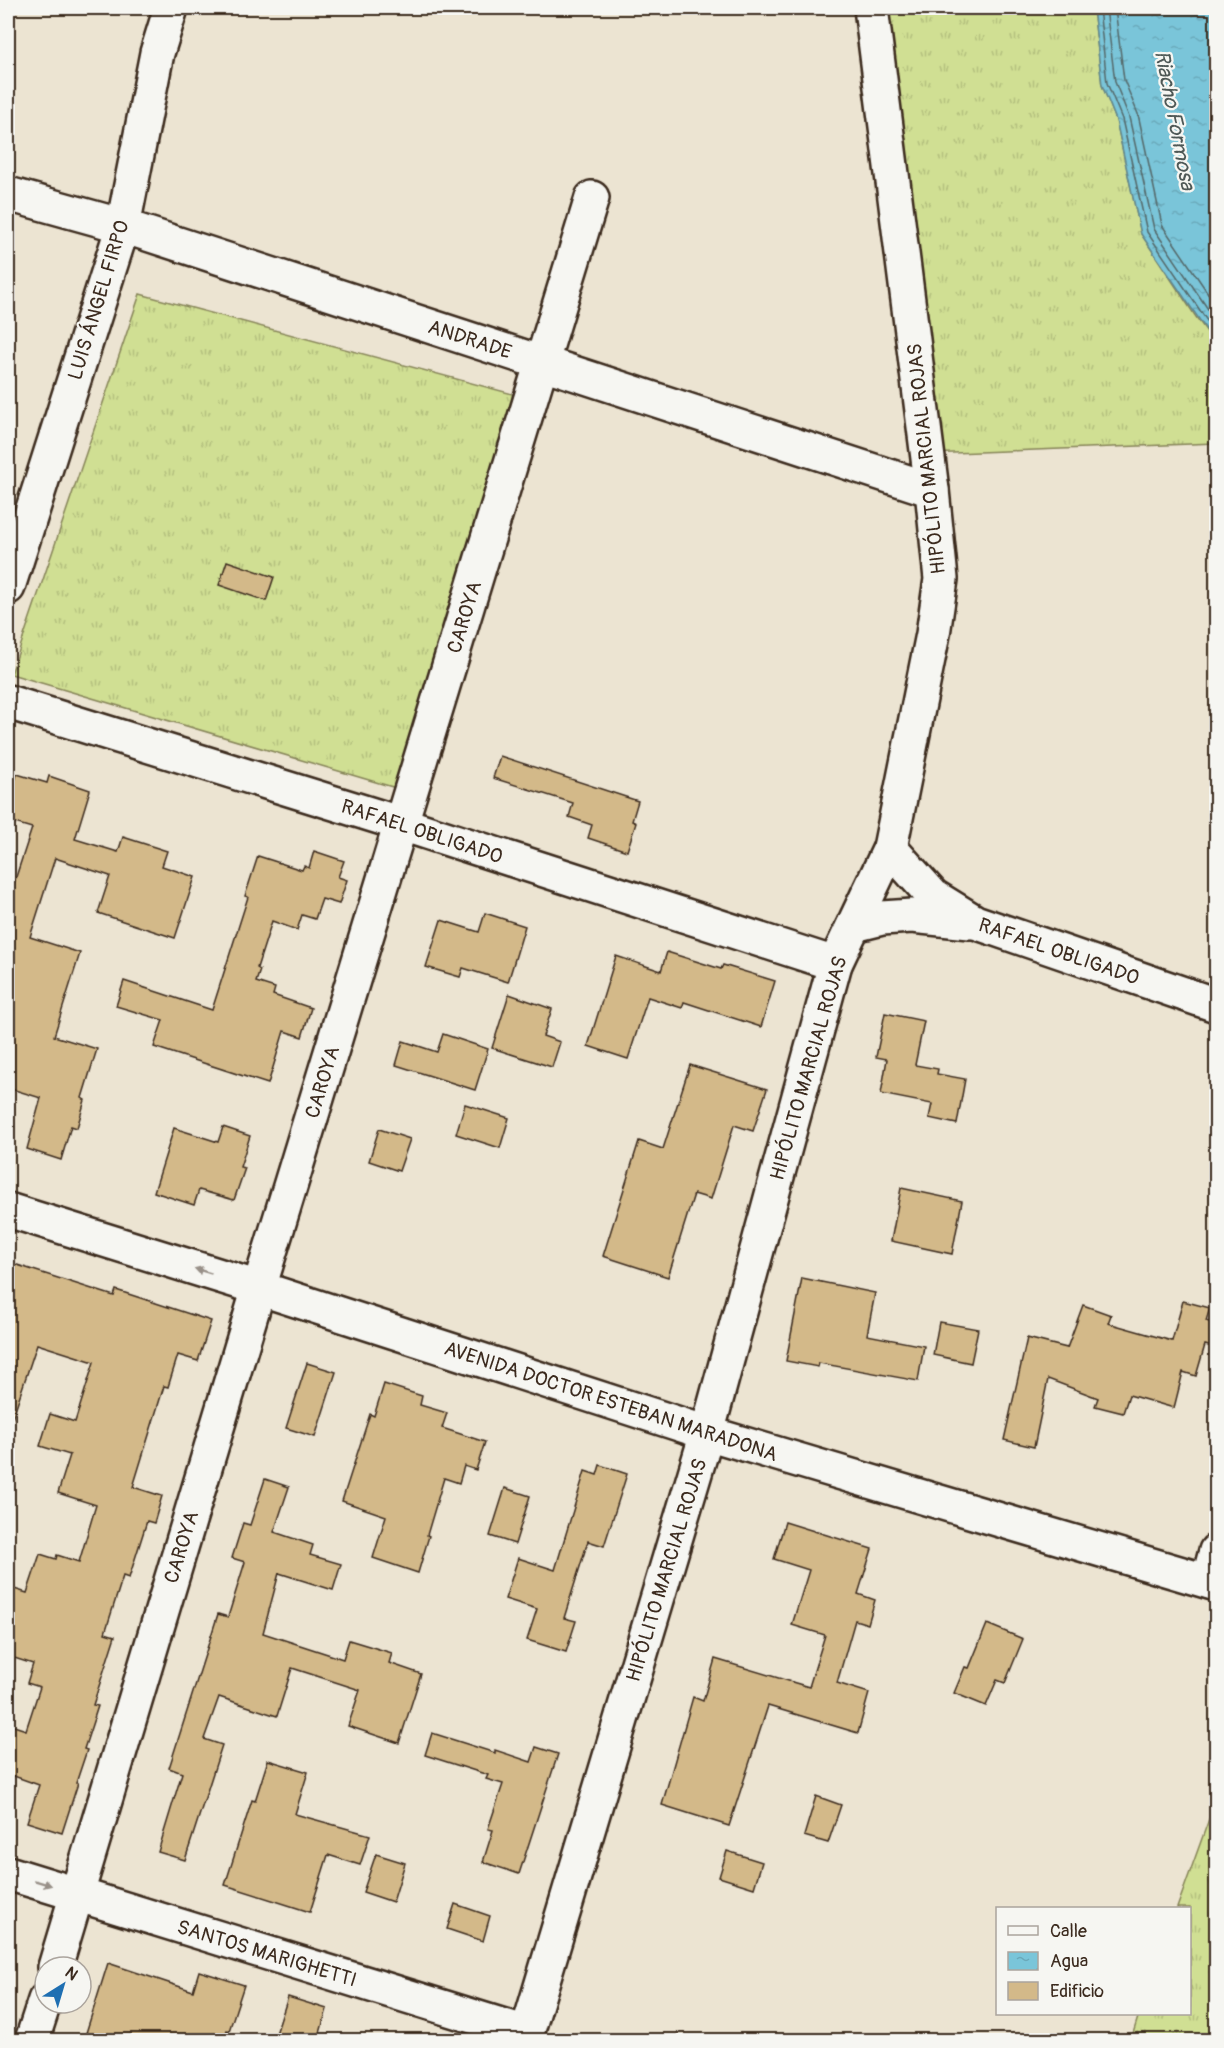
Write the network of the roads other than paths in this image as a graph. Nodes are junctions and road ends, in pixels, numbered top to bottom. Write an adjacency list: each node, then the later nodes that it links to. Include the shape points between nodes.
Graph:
1 (171, 8): 5 (street, LUIS ÁNGEL FIRPO, via 157,53)
2 (871, 8): 7 (street, HIPÓLITO MARCIAL ROJAS)
3 (8, 194): 5 (street, ANDRADE)
4 (592, 198): 6 (street, CAROYA)
5 (123, 226): 6 (street, ANDRADE); 8 (street, LUIS ÁNGEL FIRPO)
6 (542, 363): 7 (street, ANDRADE); 10 (street, CAROYA)
7 (932, 490): 11 (street, HIPÓLITO MARCIAL ROJAS, via 941,579)
8 (8, 587)
9 (8, 702): 10 (street, RAFAEL OBLIGADO)
10 (402, 824): 14 (street, RAFAEL OBLIGADO); 17 (street, CAROYA)
11 (890, 848): 12 (street, RAFAEL OBLIGADO, via 933,896); 13 (street, HIPÓLITO MARCIAL ROJAS)
12 (975, 922): 13 (street, via 912,916); 15 (street, RAFAEL OBLIGADO)
13 (854, 925): 14 (street, HIPÓLITO MARCIAL ROJAS)
14 (835, 964): 18 (street, HIPÓLITO MARCIAL ROJAS)
15 (1216, 1005)
16 (8, 1210): 17 (street, AVENIDA DOCTOR ESTEBAN MARADONA, one-way to 16)
17 (259, 1288): 18 (street, AVENIDA DOCTOR ESTEBAN MARADONA); 21 (street, CAROYA)
18 (707, 1433): 19 (street, AVENIDA DOCTOR ESTEBAN MARADONA); 24 (street, HIPÓLITO MARCIAL ROJAS)
19 (1214, 1572)
20 (8, 1873): 21 (street, SANTOS MARIGHETTI, one-way to 21)
21 (78, 1894): 22 (street, CAROYA); 24 (street, SANTOS MARIGHETTI)
22 (59, 1955)
23 (40, 2015): 25 (street)
24 (526, 2037)
25 (32, 2040)

